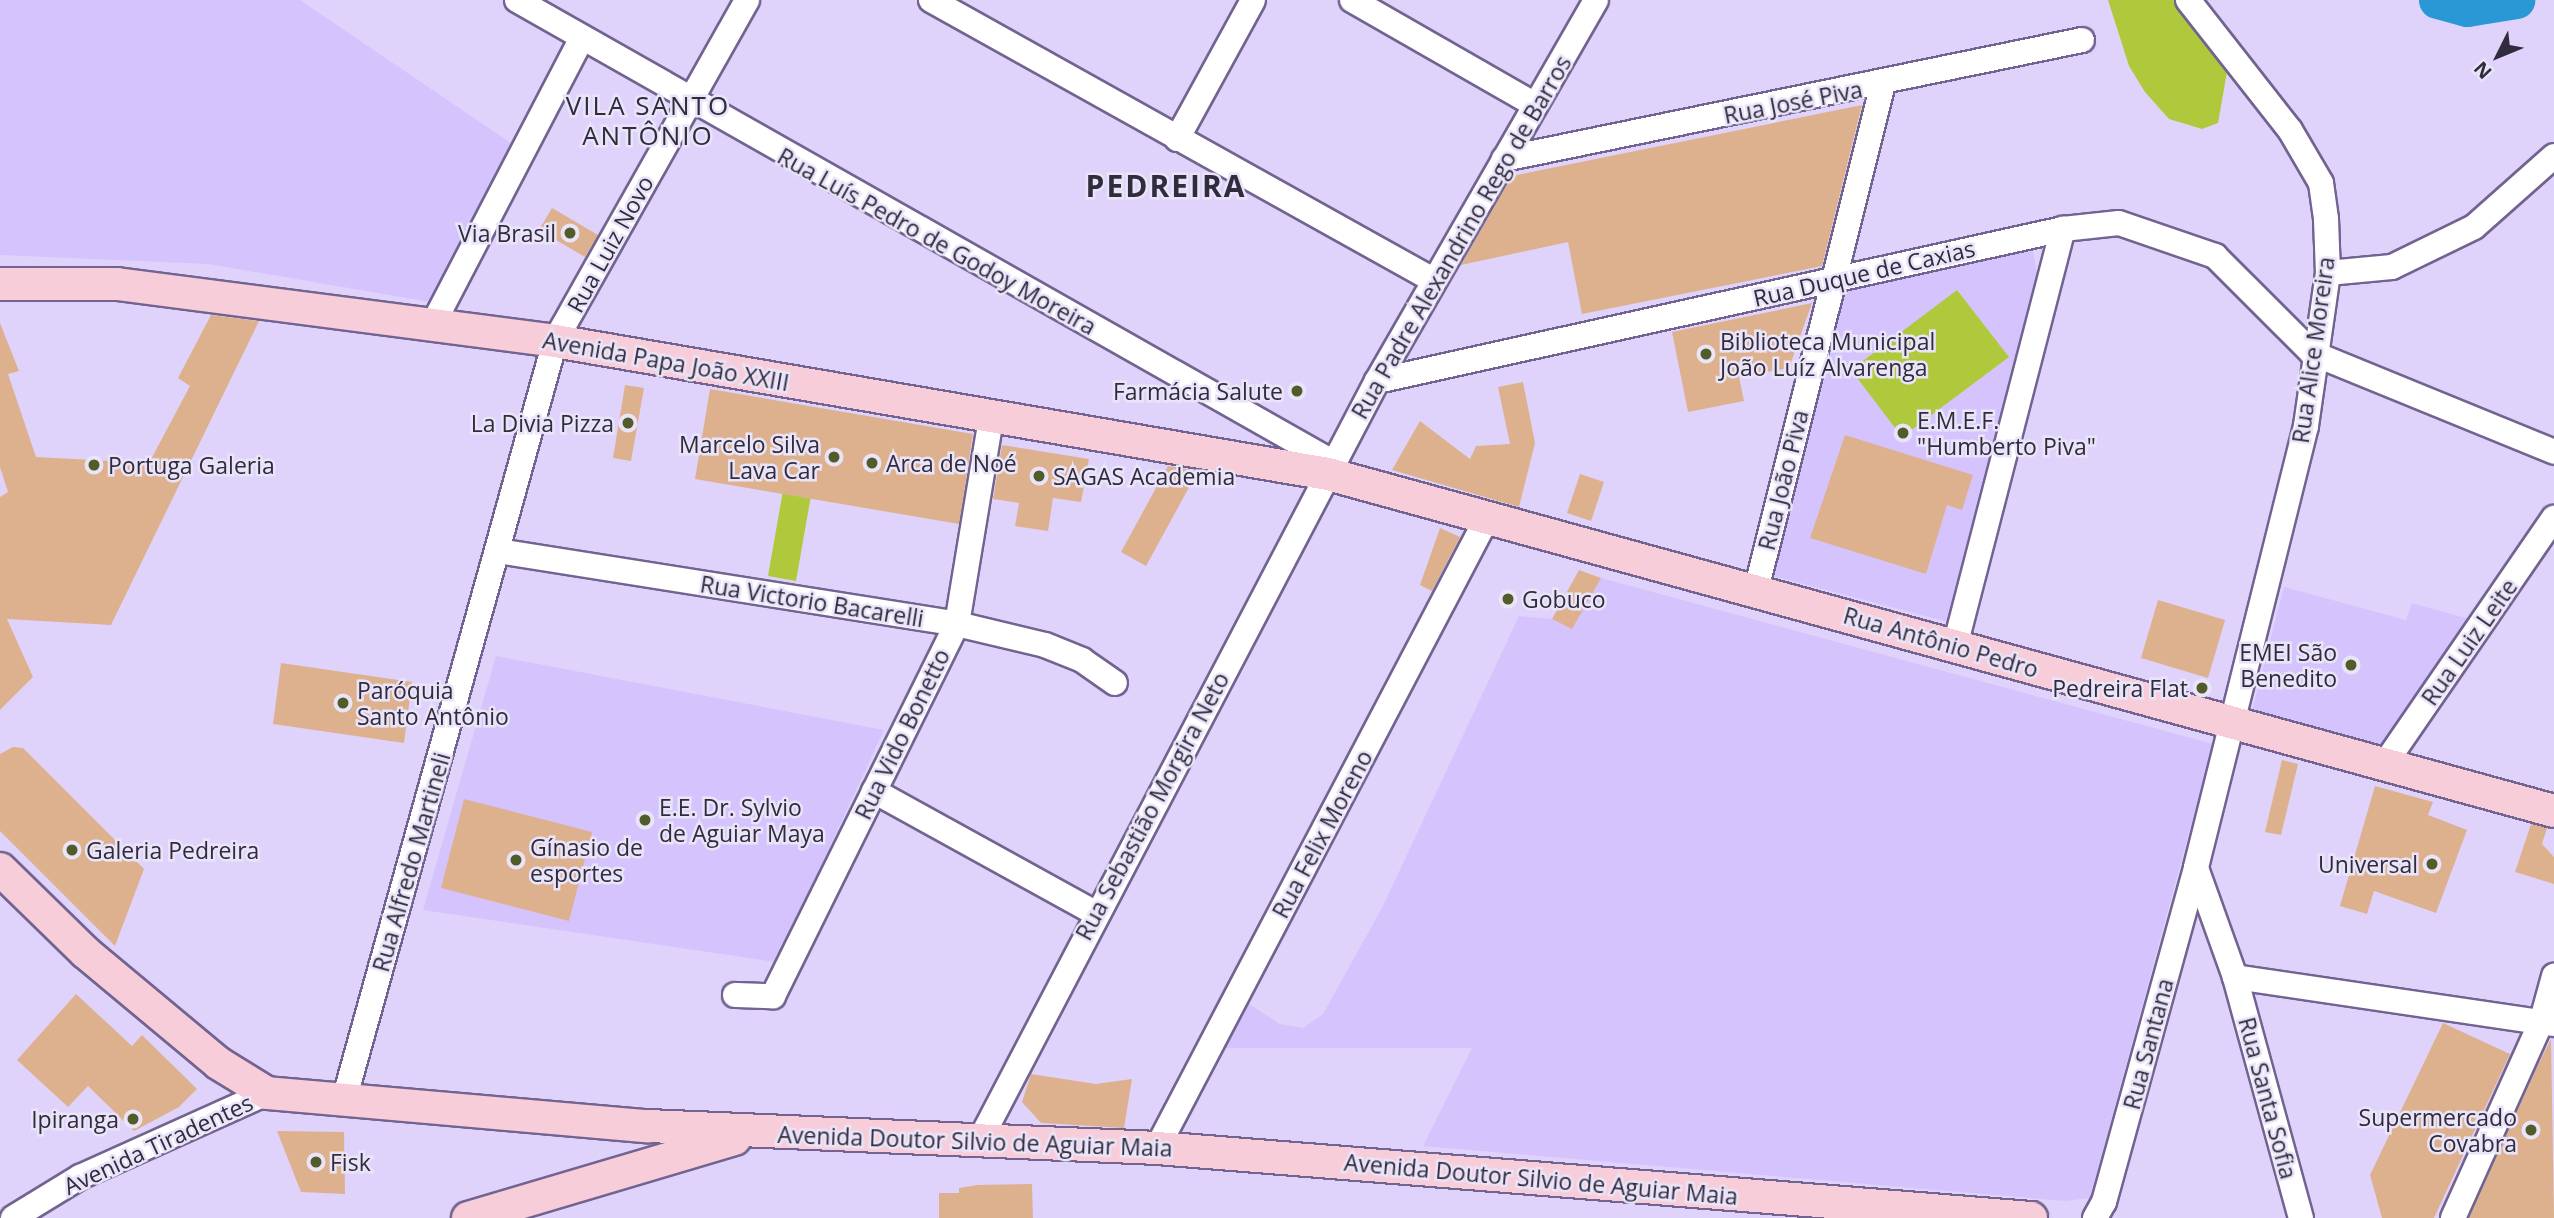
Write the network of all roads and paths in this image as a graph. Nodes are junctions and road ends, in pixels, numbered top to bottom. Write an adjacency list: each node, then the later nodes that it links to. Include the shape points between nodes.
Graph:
1 (517, 0): 8 (street, Rua Luís Pedro de Godoy Moreira)
2 (747, 0): 12 (street, Rua Luiz Novo)
3 (931, 0): 14 (street)
4 (1253, 0): 14 (street)
5 (1352, 0): 13 (street)
6 (1596, 0): 13 (street, Rua Padre Alexandrino Rego de Barros)
7 (2191, 6): 18 (street, Rua Alice Moreira, via 2290,130 2321,183)
8 (547, 8): 9 (street, Rua Luís Pedro de Godoy Moreira)
9 (582, 38): 12 (street, Rua Luís Pedro de Godoy Moreira); 22 (street)
10 (2082, 40): 11 (street, Rua José Piva)
11 (1883, 84): 16 (street, Rua José Piva); 20 (street, Rua João Piva)
12 (690, 102): 23 (street, Rua Luiz Novo); 28 (street, Rua Luís Pedro de Godoy Moreira)
13 (1535, 105): 16 (street, Rua Padre Alexandrino Rego de Barros)
14 (1177, 139): 19 (street)
15 (2554, 156): 18 (street, via 2474,227 2392,267)
16 (1504, 159): 19 (street, Rua Padre Alexandrino Rego de Barros)
17 (2063, 229): 20 (street, Rua Duque de Caxias); 24 (street, Rua Duque de Caxias, via 2119,223 2216,256); 34 (street)
18 (2328, 273): 24 (street, Rua Alice Moreira)
19 (1433, 280): 25 (street, Rua Padre Alexandrino Rego de Barros)
20 (1832, 281): 25 (street, Rua Duque de Caxias); 32 (street, Rua João Piva)
21 (0, 284): 22 (main road, Avenida Papa João XXIII, via 117,284)
22 (433, 324): 23 (main road, Avenida Papa João XXIII)
23 (555, 341): 26 (main road, Avenida Papa João XXIII); 31 (street, Rua Alfredo Martineli)
24 (2312, 353): 27 (street); 36 (street, Rua Alice Moreira, via 2306,426)
25 (1377, 381): 28 (street, Rua Padre Alexandrino Rego de Barros)
26 (991, 419): 28 (main road, Avenida Papa João XXIII); 33 (street, Rua Vido Bonetto)
27 (2554, 452)
28 (1331, 468): 30 (main road, Rua Antônio Pedro); 42 (street, Rua Sebastião Morgira Neto)
29 (2554, 518): 37 (street, Rua Luiz Leite)
30 (1486, 520): 32 (main road, Rua Antônio Pedro); 52 (street, Rua Felix Moreno)
31 (498, 551): 33 (street, Rua Victorio Bacarelli); 48 (street, Rua Alfredo Martineli)
32 (1756, 590): 34 (main road, Rua Antônio Pedro)
33 (957, 624): 35 (street, Rua Victorio Bacarelli, via 1045,645 1082,660); 38 (street, Rua Vido Bonetto)
34 (1955, 646): 36 (main road, Rua Antônio Pedro)
35 (1115, 683)
36 (2229, 722): 37 (main road, Rua Antônio Pedro); 40 (street, Rua Alice Moreira)
37 (2384, 765): 39 (main road, Rua Antônio Pedro)
38 (874, 791): 42 (street); 45 (street, Rua Vido Bonetto, via 773,996)
39 (2554, 811)
40 (2196, 868): 44 (street, Rua Santa Sofia); 57 (street, Rua Santana, via 2104,1202)
41 (0, 869): 47 (main road, Avenida Doutor Silvio de Aguiar Maia, via 85,952 218,1063)
42 (1095, 914): 51 (street, Rua Sebastião Morgira Neto)
43 (2554, 976): 46 (street)
44 (2235, 977): 46 (street); 58 (street, Rua Santa Sofia)
45 (735, 995)
46 (2548, 1022): 59 (street)
47 (267, 1093): 48 (main road, Avenida Doutor Silvio de Aguiar Maia); 54 (street, Avenida Tiradentes, via 80,1177)
48 (344, 1100): 49 (main road, Avenida Doutor Silvio de Aguiar Maia)
49 (648, 1126): 50 (main road, Avenida Doutor Silvio de Aguiar Maia); 53 (main road)
50 (758, 1132): 51 (main road, Avenida Doutor Silvio de Aguiar Maia); 53 (main road)
51 (980, 1140): 52 (main road, Avenida Doutor Silvio de Aguiar Maia)
52 (1157, 1148): 56 (main road, Avenida Doutor Silvio de Aguiar Maia)
53 (648, 1164): 55 (main road)
54 (13, 1218)
55 (468, 1218)
56 (2031, 1218)
57 (2095, 1218)
58 (2301, 1218)
59 (2453, 1218)

